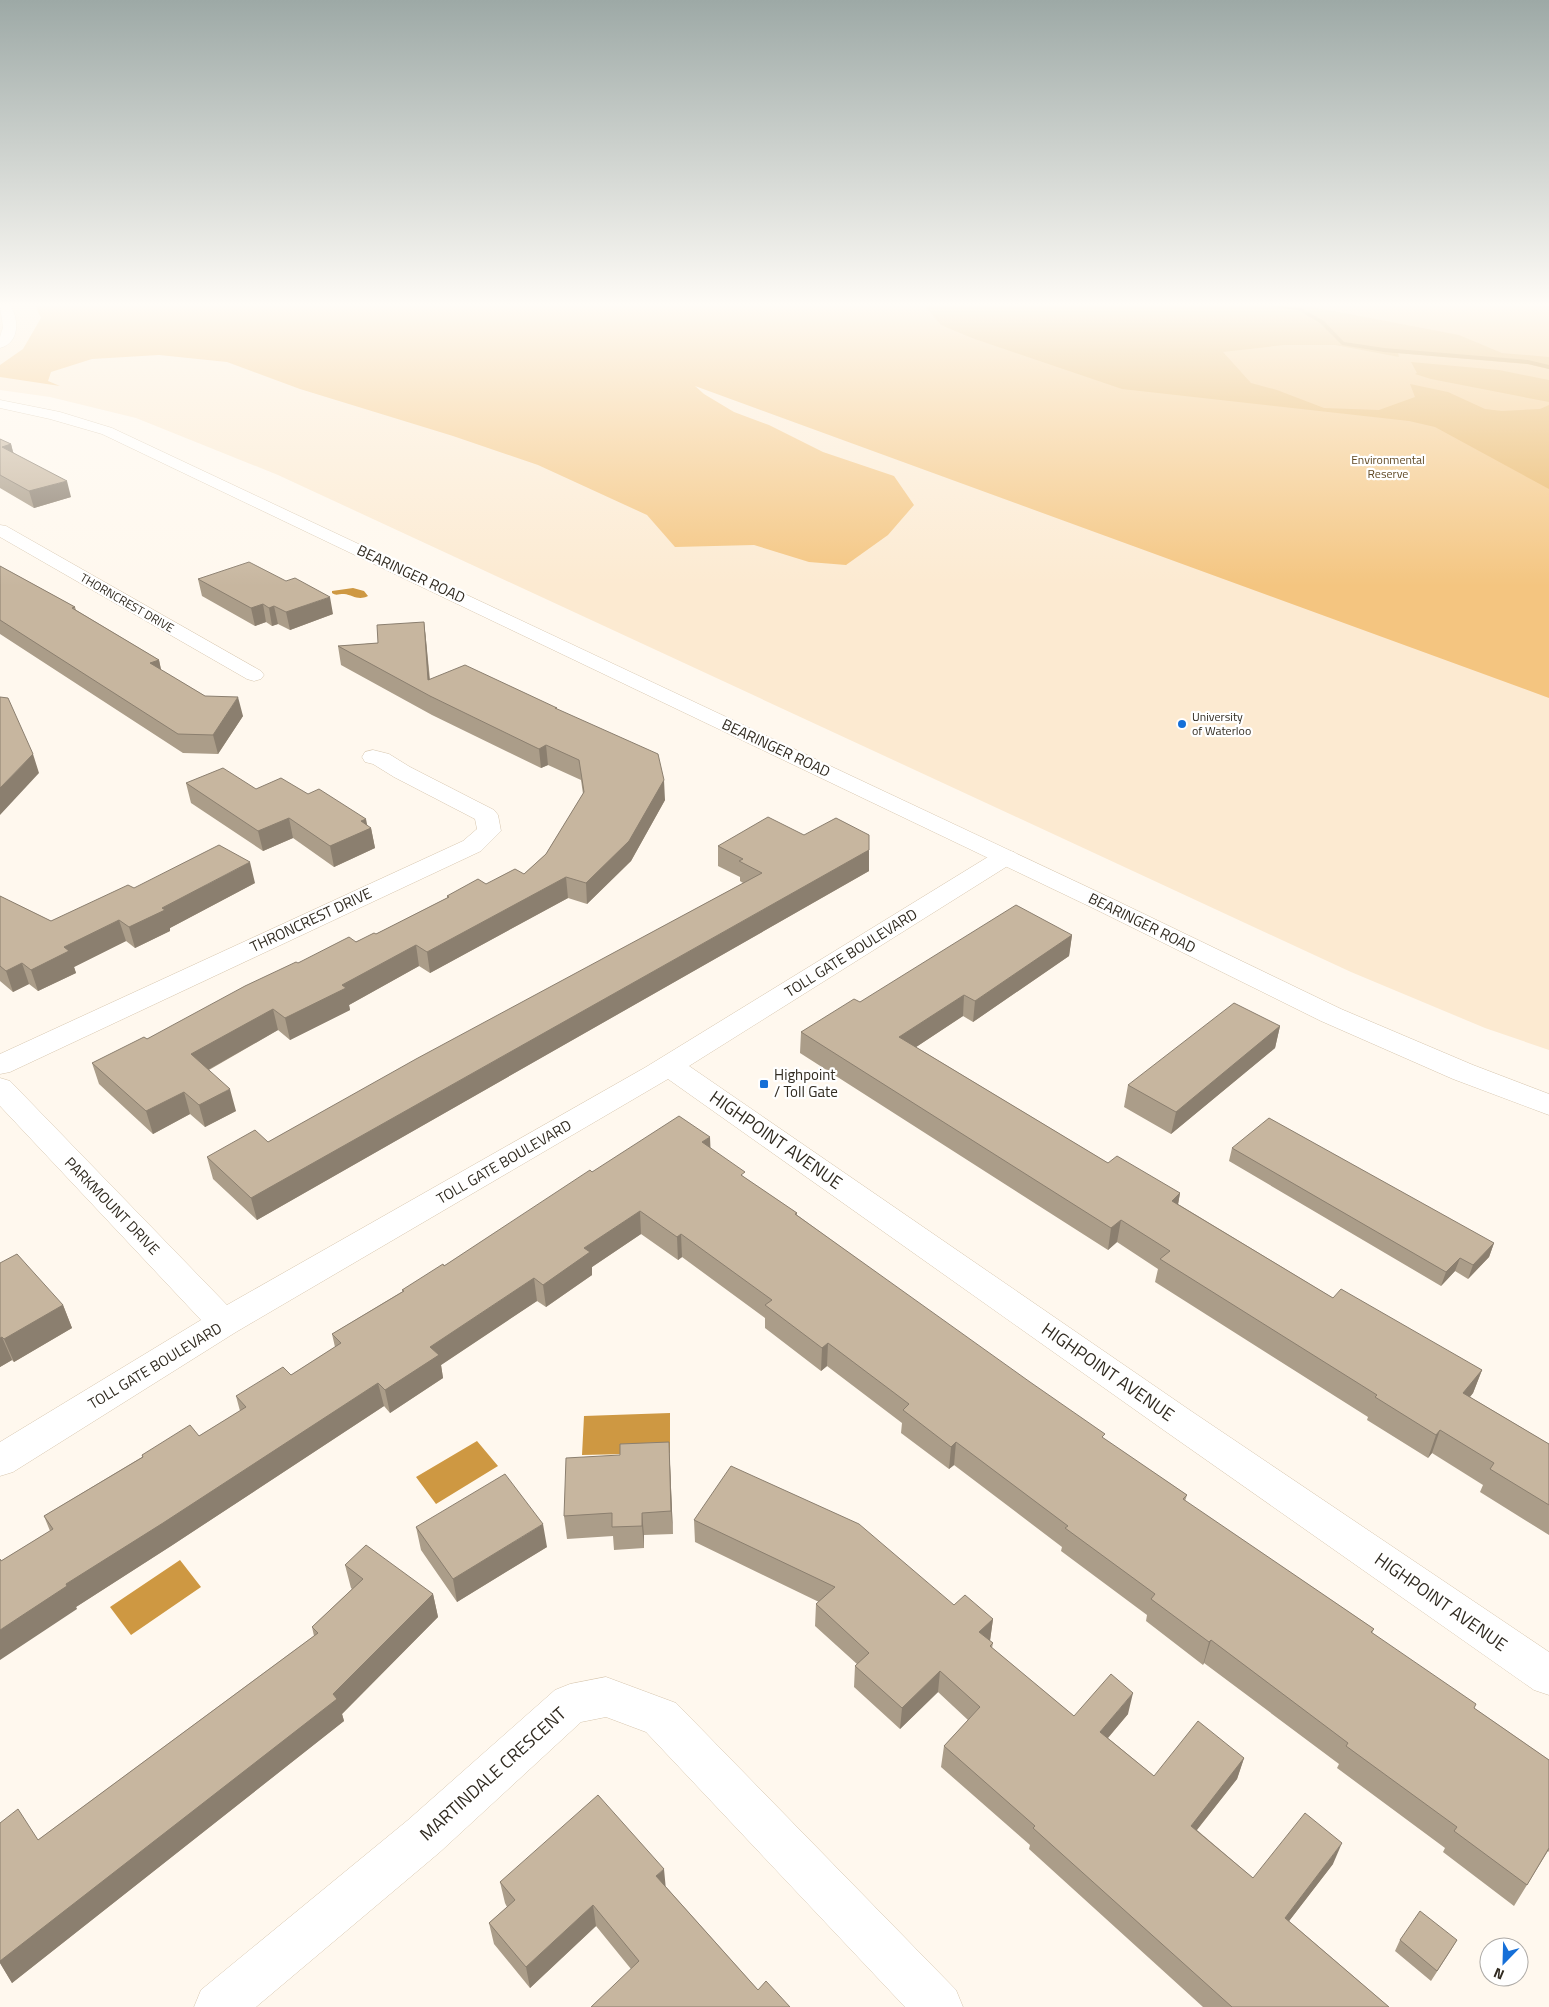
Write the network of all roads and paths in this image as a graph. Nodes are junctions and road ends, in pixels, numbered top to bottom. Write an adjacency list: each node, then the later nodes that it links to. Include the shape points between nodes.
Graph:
1 (0, 404): 5 (street, BEARINGER ROAD, via 67,418 107,431)
2 (0, 530): 3 (street, THORNCREST DRIVE)
3 (254, 675)
4 (373, 757): 6 (street, THRONCREST DRIVE, via 486,816 489,831 472,846)
5 (1005, 857): 7 (street, TOLL GATE BOULEVARD); 9 (street, BEARINGER ROAD, via 1331,1015)
6 (0, 1066)
7 (669, 1066): 10 (street, TOLL GATE BOULEVARD); 12 (street, HIGHPOINT AVENUE)
8 (0, 1088): 10 (street, PARKMOUNT DRIVE)
9 (1549, 1105)
10 (224, 1323): 11 (street, TOLL GATE BOULEVARD)
11 (0, 1461)
12 (1549, 1676)
13 (218, 2007): 14 (street, MARTINDALE CRESCENT, via 424,1836 570,1704 606,1697 661,1717)
14 (939, 2007)

